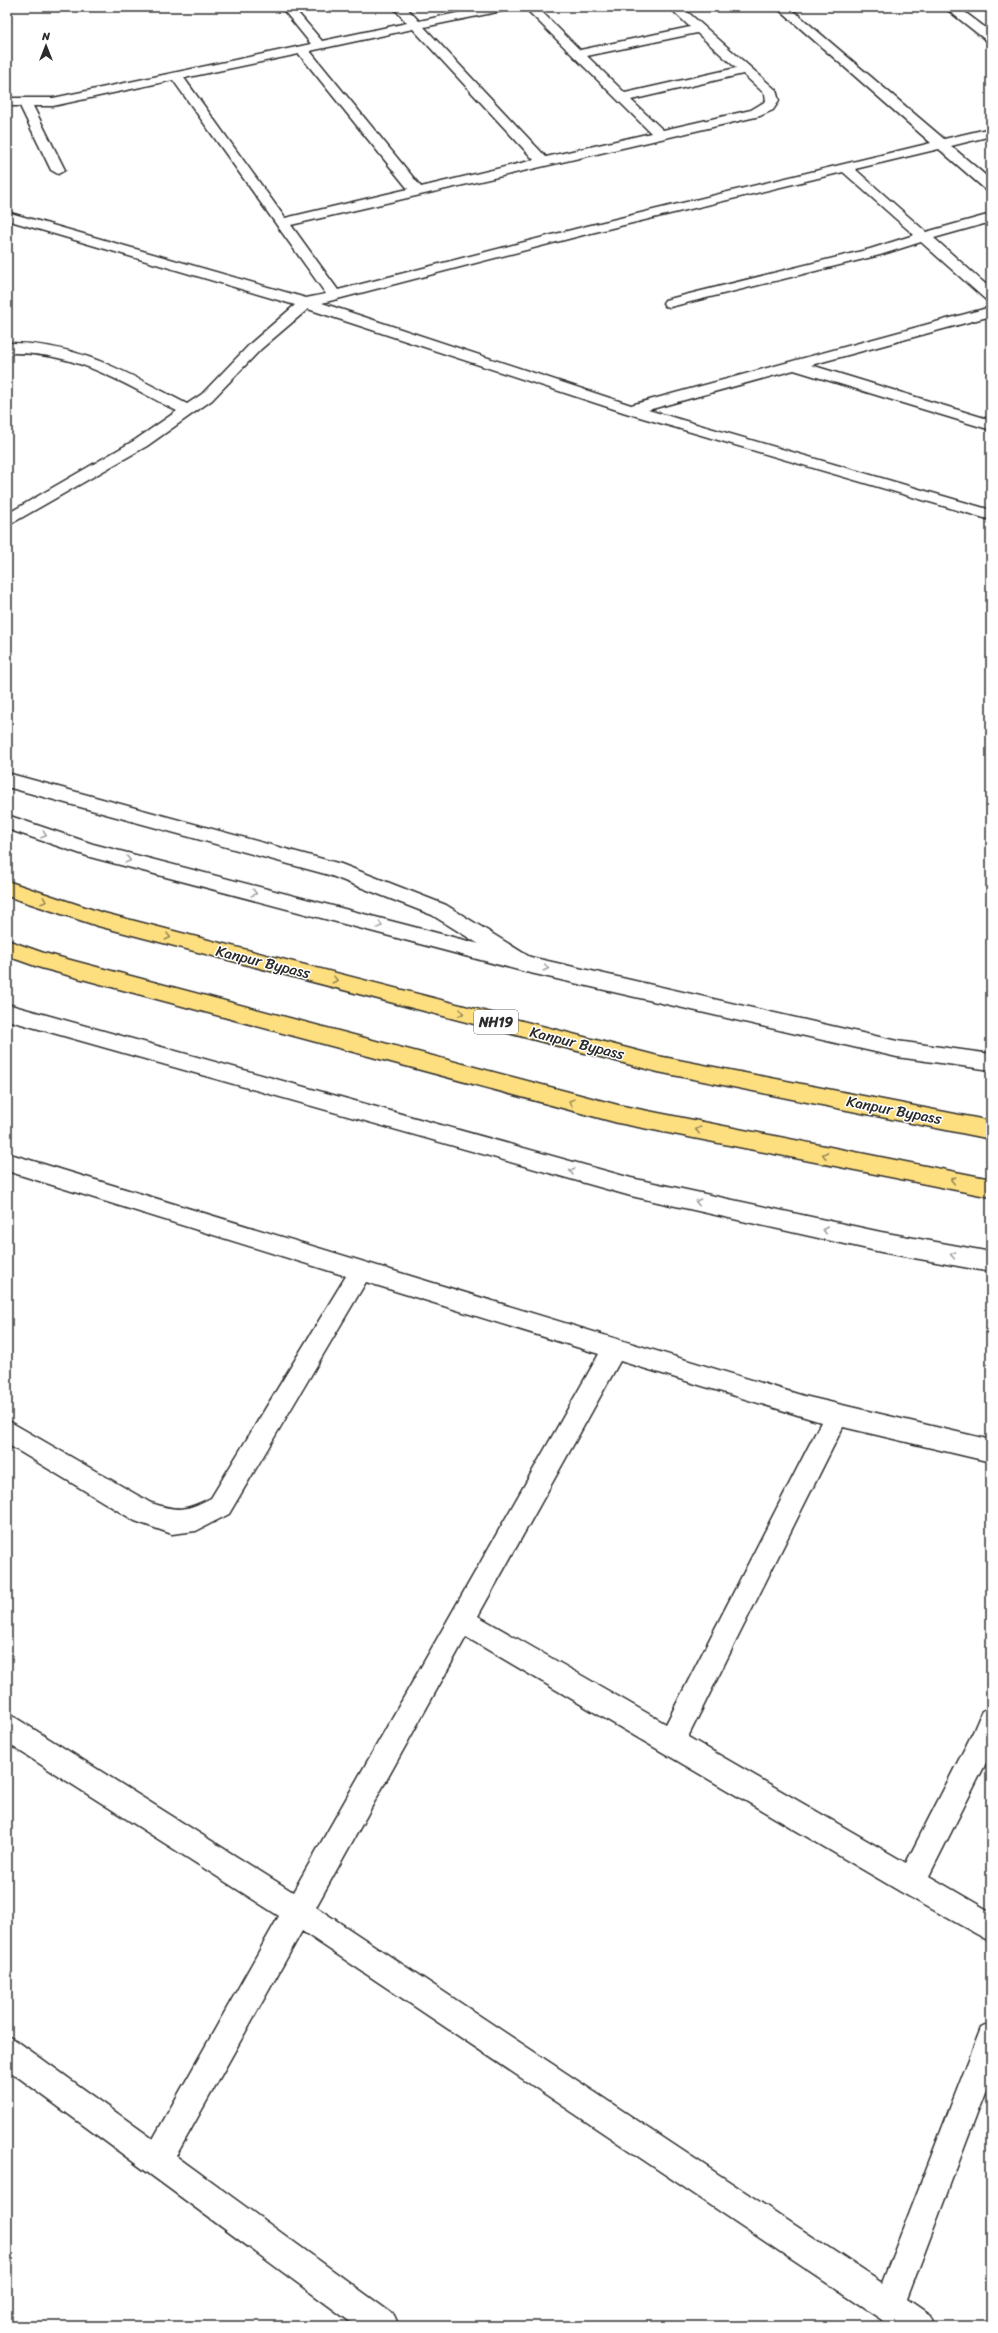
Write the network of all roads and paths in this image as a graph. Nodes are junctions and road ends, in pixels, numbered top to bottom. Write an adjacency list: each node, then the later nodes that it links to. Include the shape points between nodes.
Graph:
1 (287, 7): 11 (street)
2 (399, 7): 8 (street)
3 (502, 7): 8 (street)
4 (530, 7): 13 (street)
5 (675, 7): 9 (street)
6 (782, 7): 21 (street)
7 (950, 7): 10 (street)
8 (416, 25): 11 (street); 22 (street)
9 (699, 28): 13 (street); 14 (street)
10 (991, 38)
11 (319, 46): 12 (street)
12 (302, 49): 15 (street); 26 (street)
13 (577, 54): 16 (street)
14 (745, 70): 16 (street); 20 (street, via 771,93 773,101 768,107 755,113)
15 (176, 76): 18 (street, via 53,102); 29 (street)
16 (622, 98): 20 (street)
17 (7, 102): 18 (street)
18 (26, 104): 24 (street)
19 (989, 133): 21 (street)
20 (660, 135): 22 (street)
21 (939, 143): 23 (street); 25 (street)
22 (543, 162): 26 (street)
23 (845, 167): 30 (street); 31 (street)
24 (58, 170)
25 (991, 187)
26 (417, 191): 29 (street)
27 (7, 216): 33 (street)
28 (991, 218): 30 (street)
29 (282, 223): 31 (street)
30 (923, 237): 32 (street); 34 (street, via 868,254)
31 (334, 295): 33 (street)
32 (991, 297)
33 (306, 303): 38 (street, via 256,346 207,397); 39 (street)
34 (670, 303)
35 (991, 311): 37 (street)
36 (7, 348): 38 (street, via 46,348 79,356)
37 (794, 365): 39 (street); 40 (street)
38 (188, 410): 42 (street, via 134,447)
39 (631, 410): 41 (street)
40 (991, 425)
41 (991, 515)
42 (7, 521)
43 (7, 780): 47 (street, via 334,870 439,910)
44 (7, 822): 47 (street, one-way to 47, via 90,850)
45 (7, 888): 50 (highway, Kanpur Bypass / NH19, one-way to 50, via 98,919 658,1064)
46 (7, 948): 52 (highway, one-way to 46, via 618,1114 41,960)
47 (526, 964): 49 (street, one-way to 49, via 898,1049)
48 (7, 1012): 53 (street, one-way to 48, via 881,1242 631,1188)
49 (991, 1062)
50 (991, 1130)
51 (7, 1162): 54 (street)
52 (991, 1188)
53 (991, 1262)
54 (361, 1271): 55 (street); 57 (street, via 220,1506 196,1519 172,1522 144,1513)
55 (615, 1348): 56 (street, via 804,1407); 59 (street)
56 (837, 1414): 58 (street); 62 (street)
57 (7, 1430)
58 (991, 1451)
59 (461, 1620): 62 (street); 64 (street)
60 (991, 1720): 63 (street, via 984,1739)
61 (7, 1727): 64 (street)
62 (671, 1742): 63 (street)
63 (911, 1882): 65 (street)
64 (297, 1911): 68 (street); 69 (street)
65 (991, 1928)
66 (991, 2038): 69 (street)
67 (7, 2051): 68 (street)
68 (157, 2161): 70 (street)
69 (888, 2306): 71 (street)
70 (383, 2326)
71 (920, 2326)

